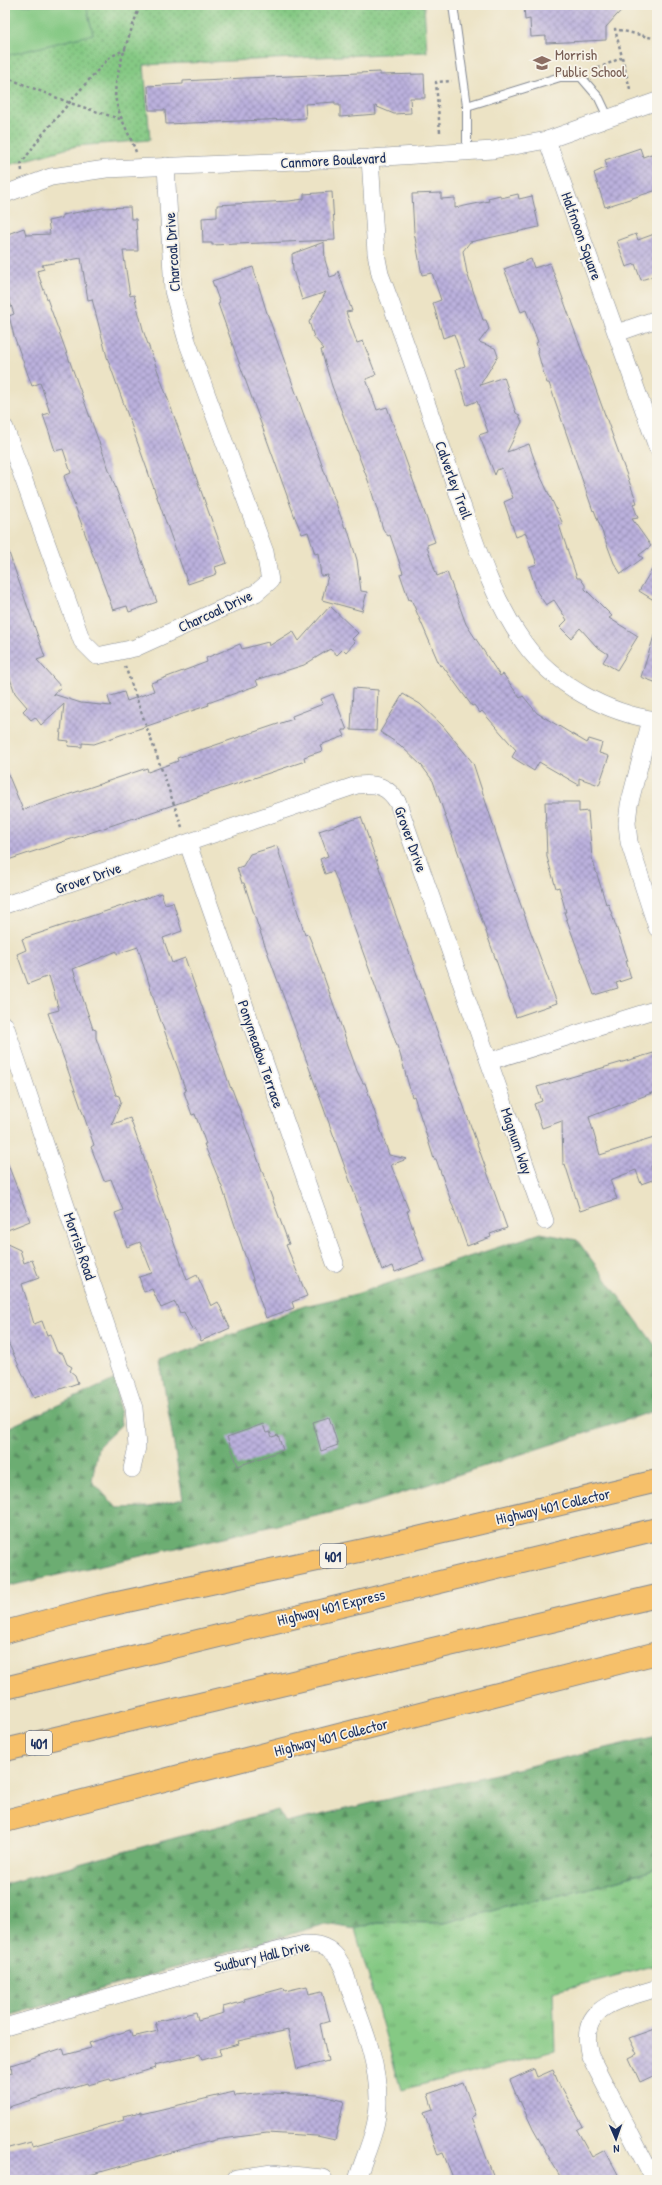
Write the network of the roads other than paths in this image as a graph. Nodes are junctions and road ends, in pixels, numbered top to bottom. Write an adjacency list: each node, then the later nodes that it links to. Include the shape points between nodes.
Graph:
1 (453, 5): 3 (lane)
2 (657, 101): 4 (street, Canmore Boulevard)
3 (467, 106): 4 (lane, via 560,77 581,77 600,98); 6 (lane)
4 (608, 118): 5 (street, Canmore Boulevard)
5 (547, 140): 6 (street, Canmore Boulevard); 11 (street, Halfmoon Square)
6 (467, 152): 7 (street, Canmore Boulevard)
7 (370, 158): 8 (street, Canmore Boulevard); 14 (street, Calverley Trail, via 376,253 380,274 494,589 524,644 564,683 617,710)
8 (166, 166): 9 (street, Canmore Boulevard, via 78,172 51,177); 12 (street, Charcoal Drive, via 173,291 187,341 265,552 270,581 256,593 135,648 97,656 82,641)
9 (5, 194)
10 (657, 319): 11 (street)
11 (617, 332): 13 (street, Halfmoon Square)
12 (5, 428)
13 (657, 447)
14 (654, 720): 17 (street, via 629,805 627,827)
15 (188, 844): 16 (street, Grover Drive); 21 (street, Grover Drive, via 357,786 368,784 382,787 392,793 401,811); 23 (street, Ponymeadow Terrace)
16 (5, 906)
17 (657, 928)
18 (657, 1009): 21 (street)
19 (5, 1026): 20 (street, Morrish Road)
20 (10, 1054): 24 (street, Morrish Road, via 134,1408 137,1447)
21 (490, 1061): 22 (street, Magnum Way)
22 (545, 1221)
23 (335, 1263)
24 (132, 1470)
25 (657, 1481): 28 (highway, Highway 401 Collector / 401, via 401,1542 99,1607)
26 (657, 1529): 30 (highway, Highway 401 Express)
27 (657, 1596): 33 (highway, 401)
28 (5, 1632)
29 (657, 1653): 36 (highway, Highway 401 Collector)
30 (56, 1674): 31 (highway); 32 (highway, Highway 401 Express)
31 (5, 1684)
32 (5, 1688)
33 (73, 1735): 34 (highway, 401); 35 (highway)
34 (5, 1750)
35 (5, 1764)
36 (5, 1821)
37 (657, 1988): 42 (street, via 599,2010 587,2028 590,2056)
38 (5, 2026): 41 (street, Sudbury Hall Drive, via 209,1968 304,1944 318,1944 334,1954 341,1964 362,2021 376,2072 378,2106 374,2136)
39 (237, 2180): 40 (street, via 272,2175)
40 (322, 2180)
41 (357, 2180)
42 (654, 2180)

